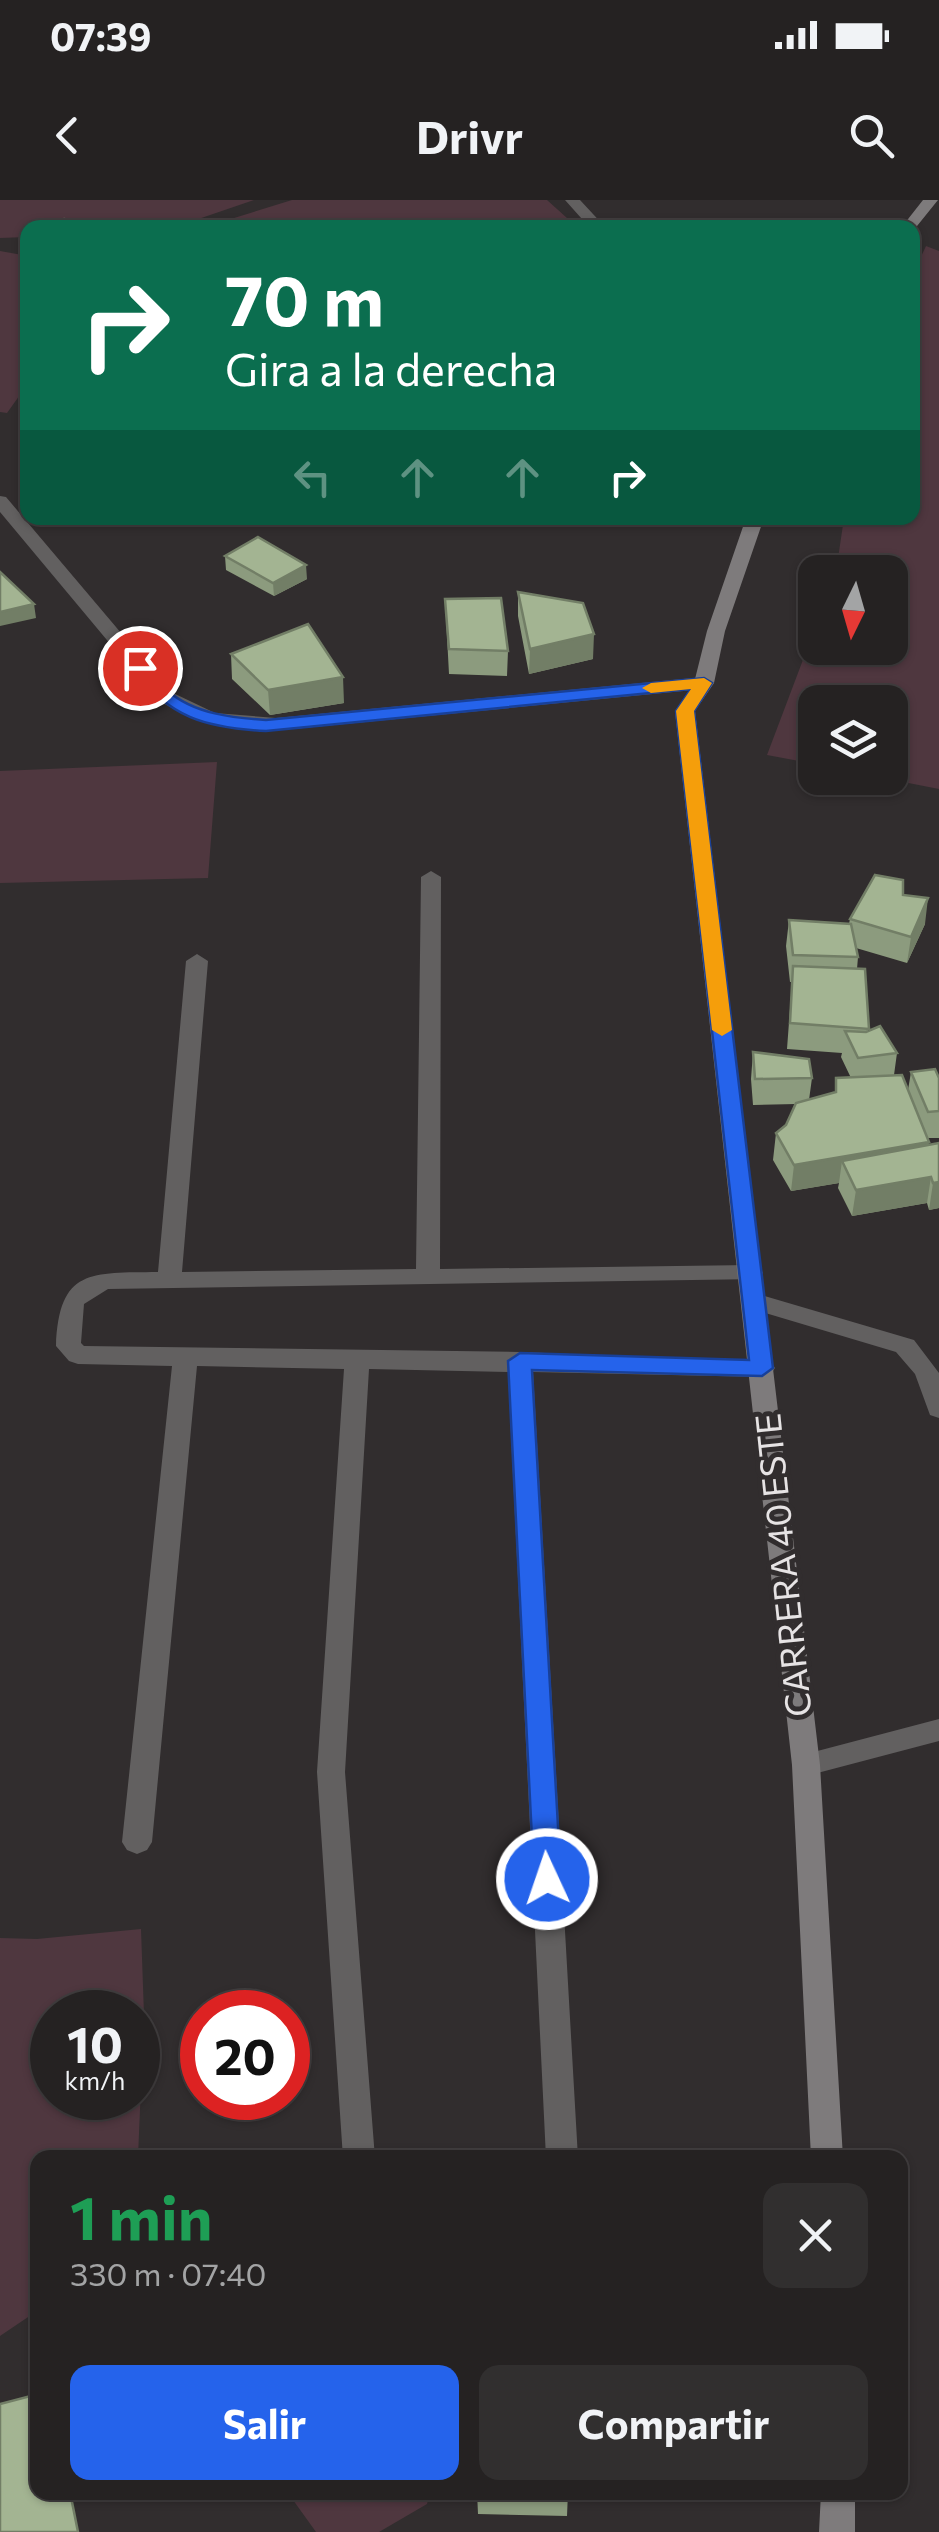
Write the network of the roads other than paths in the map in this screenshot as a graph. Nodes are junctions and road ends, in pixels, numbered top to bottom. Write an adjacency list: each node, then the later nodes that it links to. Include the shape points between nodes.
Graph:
1 (572, 200): 3 (street)
2 (932, 200): 4 (street)
3 (591, 220)
4 (915, 220)
5 (0, 502): 7 (street, via 164,696 215,720 294,724)
6 (753, 525): 7 (street, CARRERA 40 ESTE)
7 (704, 683): 10 (street, CARRERA 40 ESTE, via 685,711)
8 (431, 878): 11 (street)
9 (197, 961): 12 (street)
10 (751, 1273): 11 (street); 13 (street, CARRERA 40 ESTE)
11 (428, 1277): 12 (street)
12 (169, 1280): 14 (street, via 106,1281 80,1290 70,1301 68,1346 78,1355)
13 (754, 1301): 17 (street, CARRERA 40 ESTE); 18 (street, via 904,1346 933,1384)
14 (185, 1356): 15 (street); 21 (street)
15 (357, 1360): 16 (street); 22 (street, via 331,1772)
16 (520, 1361): 17 (street); 23 (street)
17 (762, 1368): 20 (street, CARRERA 40 ESTE)
18 (939, 1409)
19 (939, 1730): 20 (street)
20 (806, 1766): 24 (street, CARRERA 40 ESTE)
21 (137, 1842)
22 (359, 2150)
23 (562, 2150)
24 (827, 2150)
25 (838, 2500): 26 (street)
26 (837, 2532)

